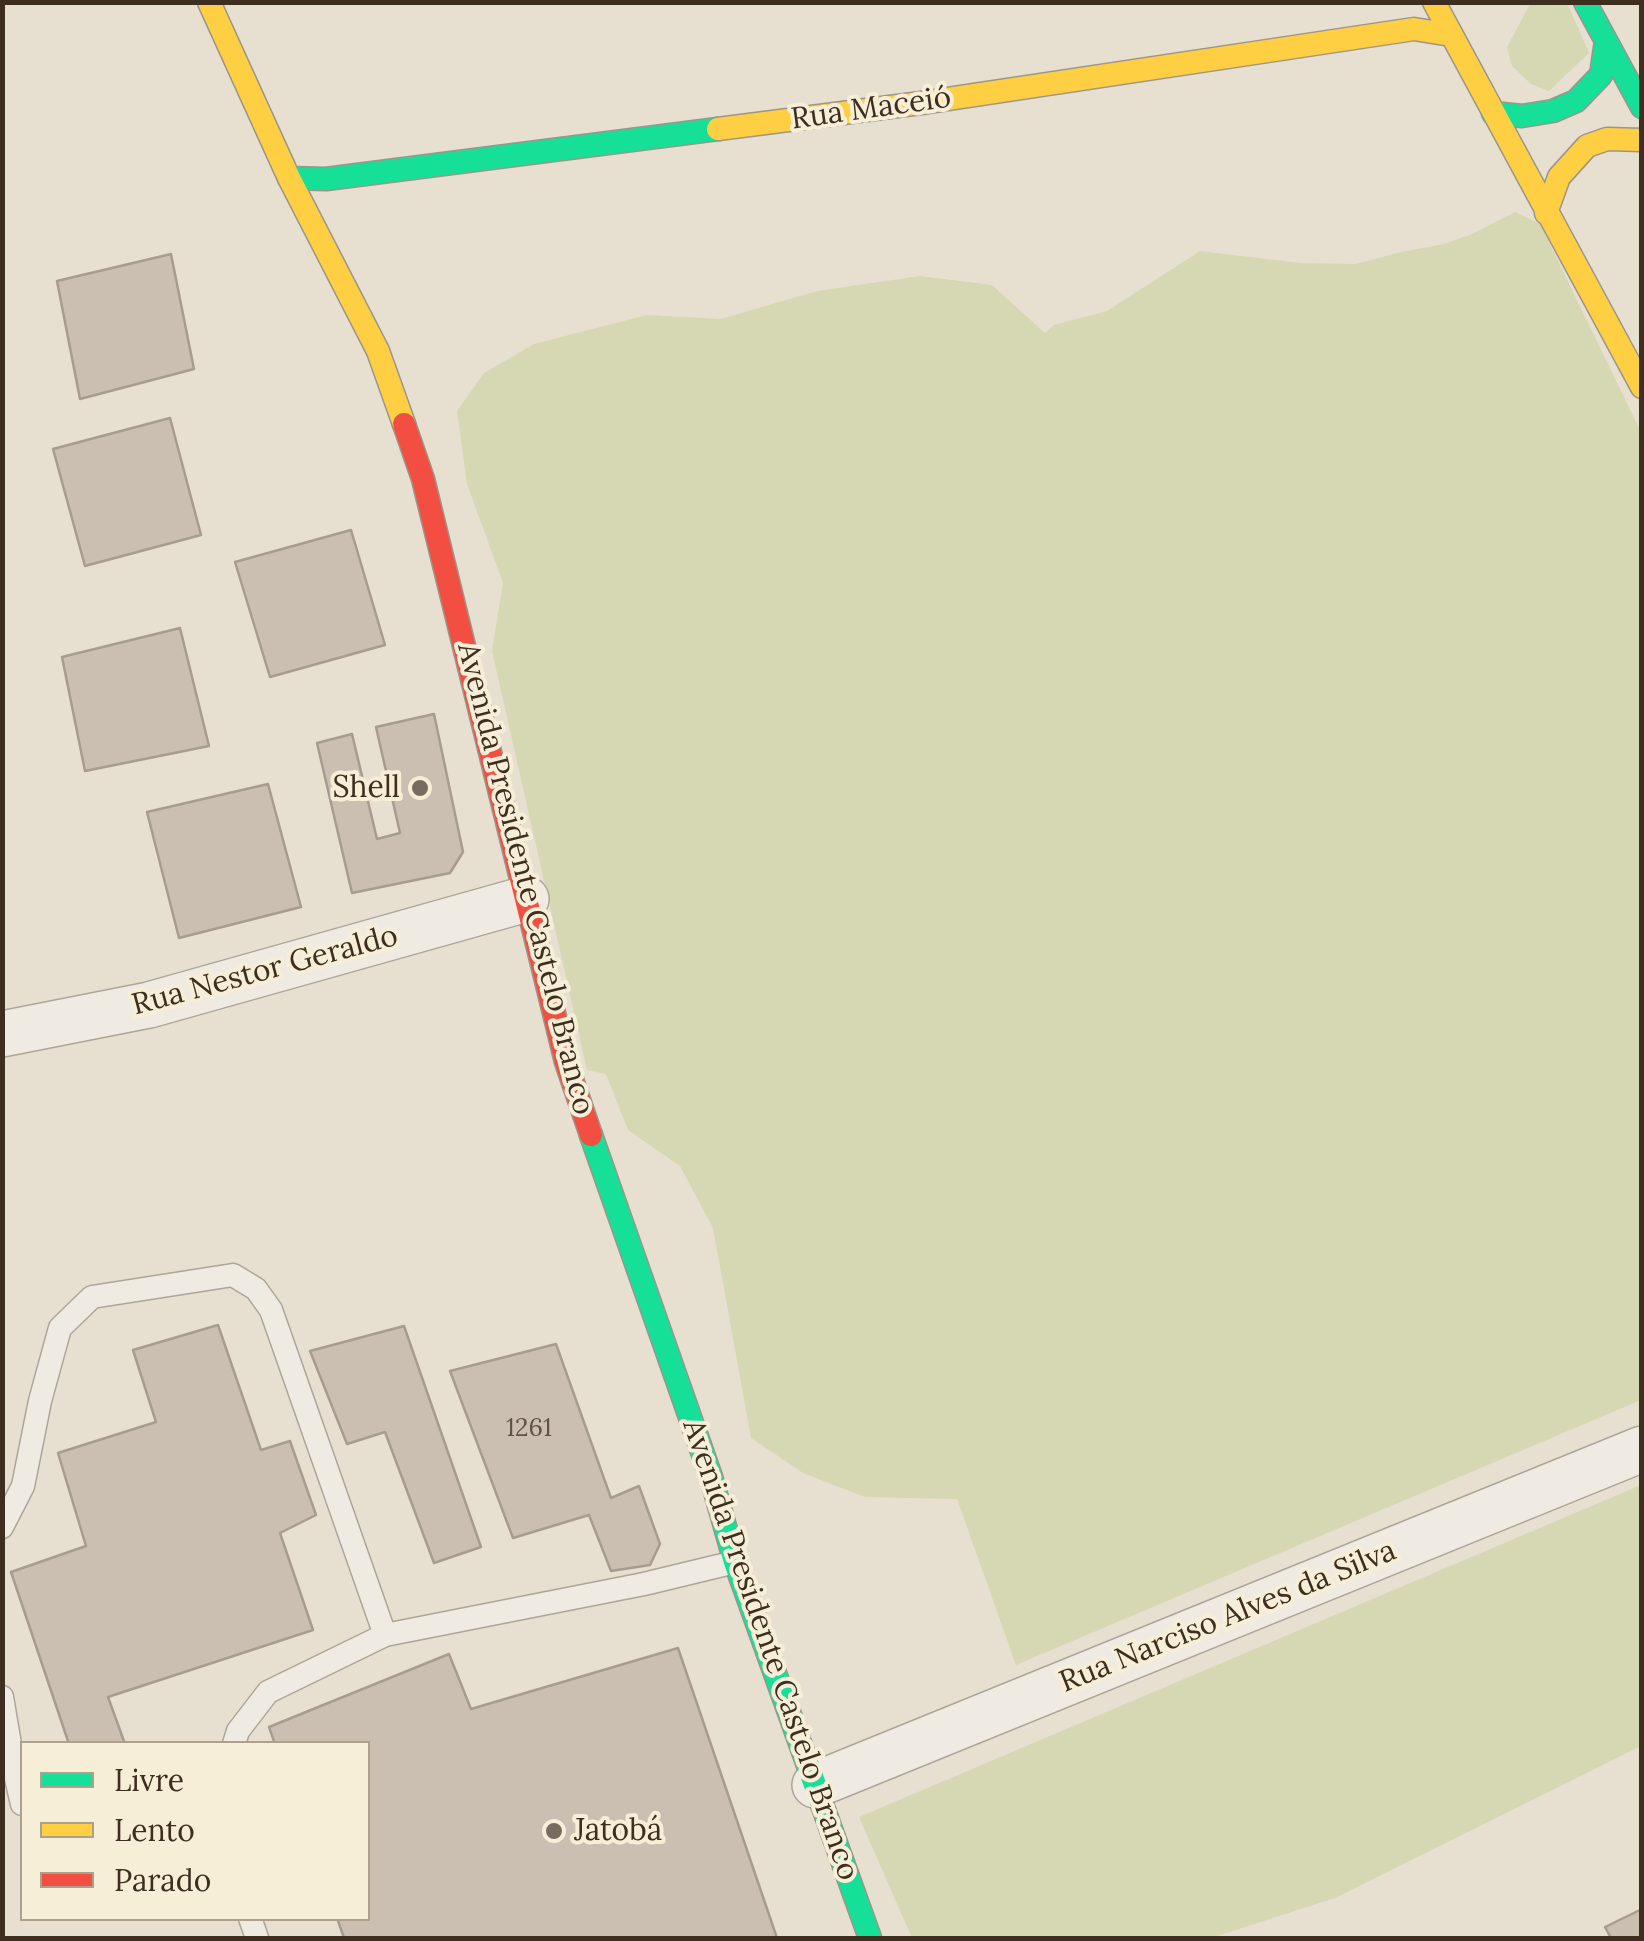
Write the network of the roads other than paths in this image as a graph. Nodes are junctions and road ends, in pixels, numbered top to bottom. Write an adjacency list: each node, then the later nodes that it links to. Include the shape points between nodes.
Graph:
1 (210, 2): 9 (main road, Avenida Presidente Castelo Branco)
2 (1434, 2): 4 (main road)
3 (1584, 2): 5 (main road)
4 (1451, 36): 7 (main road); 9 (main road, Rua Maceió, via 1414,28 921,104 326,179)
5 (1606, 41): 6 (main road); 7 (main road, via 1601,75 1576,102 1522,116)
6 (1642, 106)
7 (1493, 112): 10 (main road)
8 (1642, 140): 10 (main road, via 1588,146 1559,177)
9 (290, 178): 12 (main road, Avenida Presidente Castelo Branco, via 378,351 424,479)
10 (1546, 213): 11 (main road)
11 (1642, 387)
12 (526, 900): 13 (street, Rua Nestor Geraldo, via 149,1004); 16 (main road, Avenida Presidente Castelo Branco, via 566,1062)
13 (2, 1034)
14 (1642, 1449): 20 (street, Rua Narciso Alves da Silva)
15 (2, 1527): 17 (lane, via 24,1486 60,1328 92,1296 233,1276 256,1289 271,1310)
16 (735, 1562): 17 (lane); 20 (main road, Avenida Presidente Castelo Branco)
17 (385, 1635): 19 (lane, via 268,1692)
18 (2, 1697): 21 (lane)
19 (235, 1741)
20 (814, 1785): 22 (main road, Avenida Presidente Castelo Branco)
21 (20, 1795)
22 (870, 1938)

